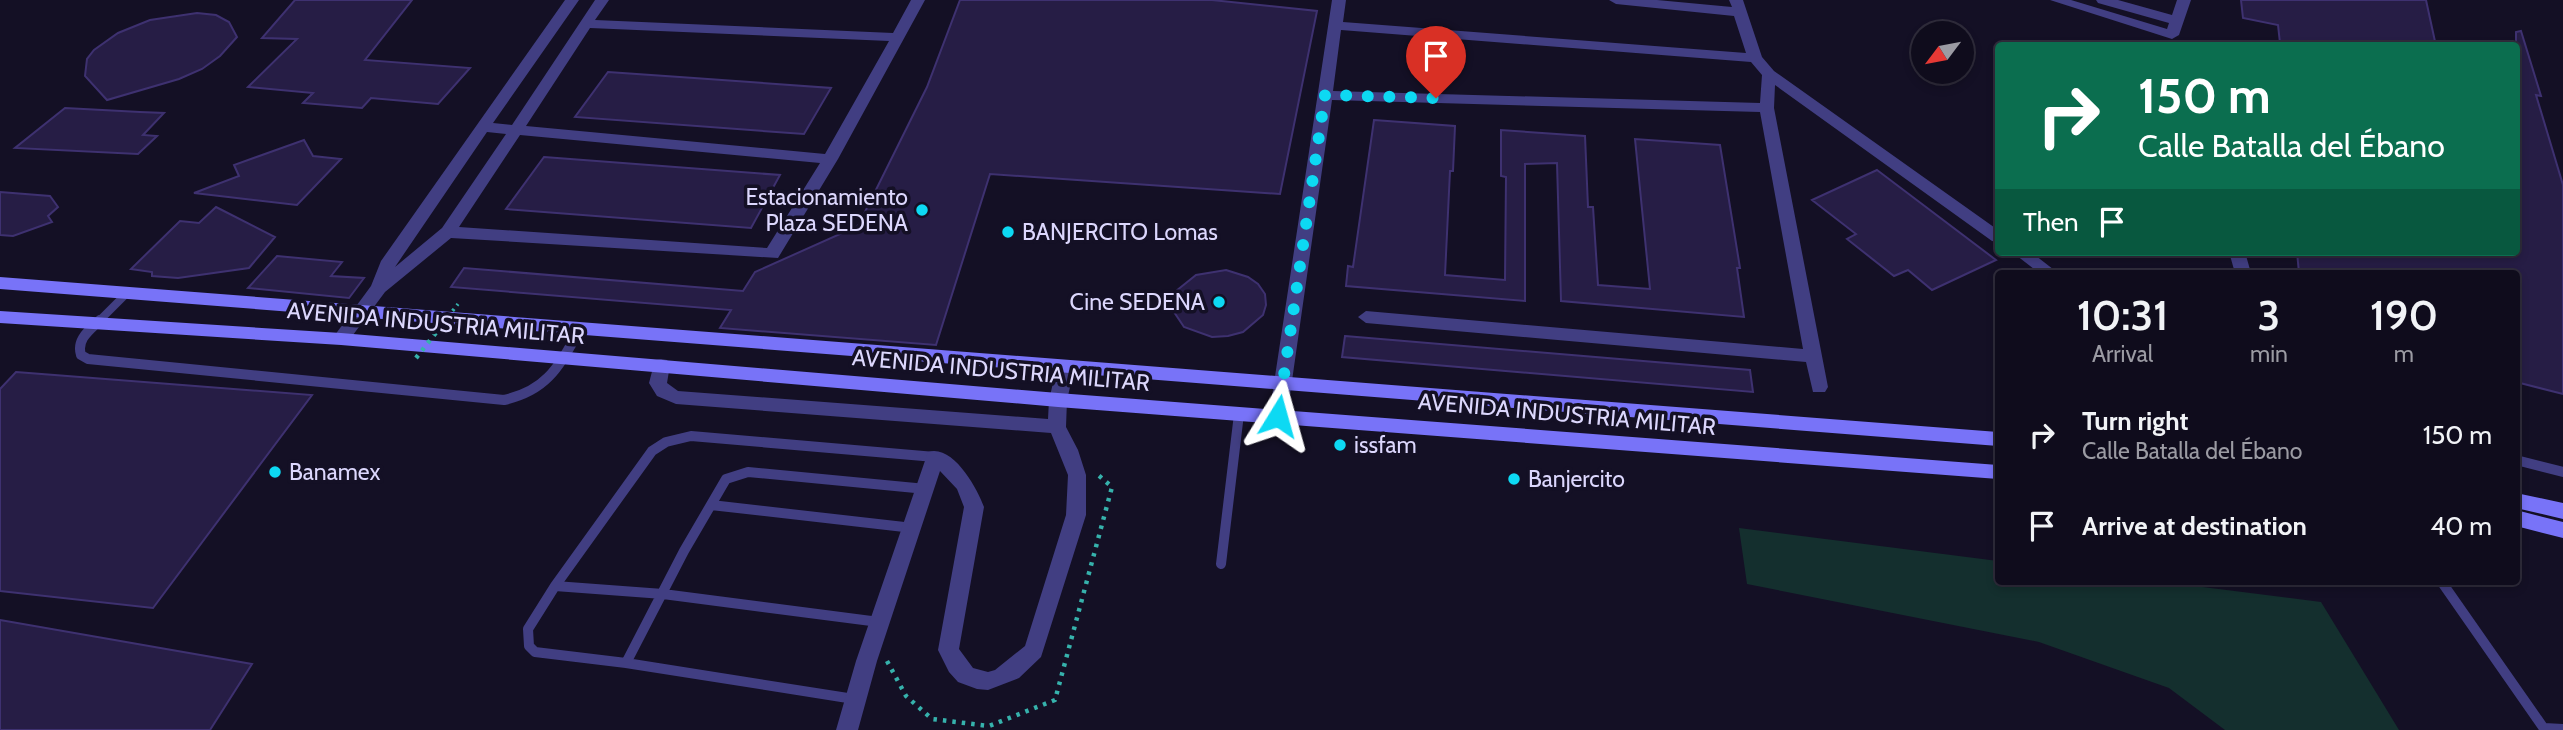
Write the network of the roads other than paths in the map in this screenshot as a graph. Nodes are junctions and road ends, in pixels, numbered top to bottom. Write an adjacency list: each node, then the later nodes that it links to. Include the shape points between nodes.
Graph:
1 (572, 0): 18 (street)
2 (602, 0): 10 (street)
3 (918, 0): 13 (street)
4 (1339, 0): 11 (street)
5 (1616, 0): 9 (street)
6 (2057, 0): 12 (street)
7 (2103, 0): 12 (street)
8 (2184, 0): 12 (street)
9 (1737, 6): 14 (street)
10 (586, 24): 13 (street); 19 (street)
11 (1335, 25): 14 (street); 16 (street)
12 (2174, 34)
13 (898, 37): 20 (street)
14 (1755, 58): 15 (street)
15 (1769, 74): 17 (street); 22 (street)
16 (1325, 95): 17 (street); 40 (street)
17 (1767, 108): 36 (street)
18 (483, 127): 19 (street); 24 (street)
19 (513, 131): 20 (street); 21 (street)
20 (830, 159): 21 (street, via 772,254)
21 (448, 232): 25 (street)
22 (1995, 235)
23 (2026, 256): 26 (street)
24 (387, 265): 25 (street); 28 (street)
25 (410, 265): 28 (street)
26 (2046, 270)
27 (0, 283): 29 (main road, AVENIDA INDUSTRIA MILITAR)
28 (379, 288): 30 (street)
29 (127, 293): 30 (main road, AVENIDA INDUSTRIA MILITAR); 33 (lane)
30 (362, 311): 34 (main road, AVENIDA INDUSTRIA MILITAR); 35 (street)
31 (0, 317): 33 (main road, AVENIDA INDUSTRIA MILITAR)
32 (1366, 317): 36 (street)
33 (99, 323): 35 (main road, AVENIDA INDUSTRIA MILITAR); 37 (lane, via 82,338 80,355 88,359 504,400 537,390)
34 (580, 329): 37 (lane); 39 (main road, AVENIDA INDUSTRIA MILITAR)
35 (341, 339): 37 (main road, AVENIDA INDUSTRIA MILITAR)
36 (1812, 356): 41 (street)
37 (564, 358): 38 (main road, AVENIDA INDUSTRIA MILITAR)
38 (661, 365): 42 (main road, AVENIDA INDUSTRIA MILITAR); 45 (street, via 657,383 676,397)
39 (1066, 366): 40 (main road, AVENIDA INDUSTRIA MILITAR); 42 (street)
40 (1282, 383): 44 (street); 46 (main road, AVENIDA INDUSTRIA MILITAR)
41 (1819, 387)
42 (1058, 400): 43 (main road, AVENIDA INDUSTRIA MILITAR); 45 (street)
43 (1239, 414): 44 (main road, AVENIDA INDUSTRIA MILITAR); 58 (lane)
44 (1278, 416): 49 (main road, AVENIDA INDUSTRIA MILITAR)
45 (1057, 427): 47 (street, via 1077,475 1076,515 1034,651 1021,667 984,682 970,679 956,668 948,650 974,507 969,488)
46 (1995, 439)
47 (935, 457): 51 (street); 60 (lane, via 679,438 652,451)
48 (2520, 461): 50 (lane)
49 (1995, 472)
50 (2563, 472)
51 (926, 489): 53 (lane, via 748,472 726,480); 56 (street)
52 (2520, 501): 54 (main road)
53 (711, 505): 56 (lane); 61 (lane)
54 (2563, 511)
55 (2520, 520): 57 (main road)
56 (913, 528): 62 (street)
57 (2563, 530)
58 (1221, 564)
59 (2444, 585): 65 (lane)
60 (555, 586): 61 (lane); 63 (lane, via 528,629 529,646 535,652)
61 (663, 594): 62 (lane); 63 (lane)
62 (879, 622): 64 (street)
63 (626, 663): 64 (lane)
64 (854, 699): 67 (street)
65 (2545, 729): 66 (lane)
66 (2563, 729)
67 (847, 730)

